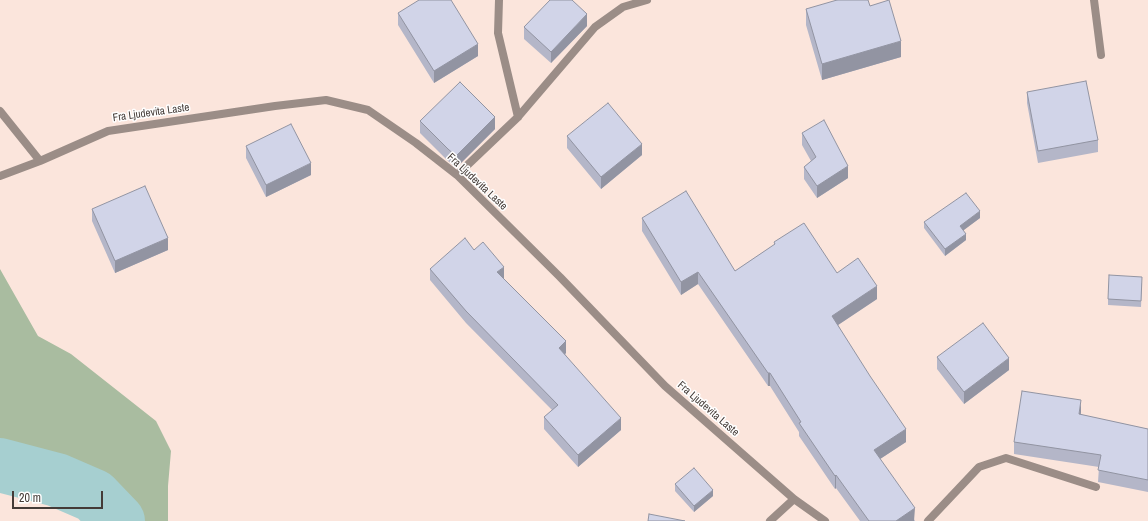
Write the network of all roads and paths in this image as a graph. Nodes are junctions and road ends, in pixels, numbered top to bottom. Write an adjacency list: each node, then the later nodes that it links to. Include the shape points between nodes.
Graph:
1 (499, 0): 6 (street, via 498,33)
2 (647, 0): 6 (street, via 623,7 595,27)
3 (1094, 0): 4 (street)
4 (1102, 54)
5 (0, 111): 7 (street)
6 (518, 117): 8 (street)
7 (40, 161): 8 (street, Fra Ljudevita Laste, via 108,131 326,100 368,110 416,142); 9 (street, Fra Ljudevita Laste)
8 (457, 175): 11 (street, Fra Ljudevita Laste, via 665,386)
9 (0, 176)
10 (1096, 487): 14 (street, via 1006,458 979,467)
11 (794, 499): 12 (street); 13 (street, Fra Ljudevita Laste)
12 (770, 521)
13 (825, 521)
14 (928, 521)

